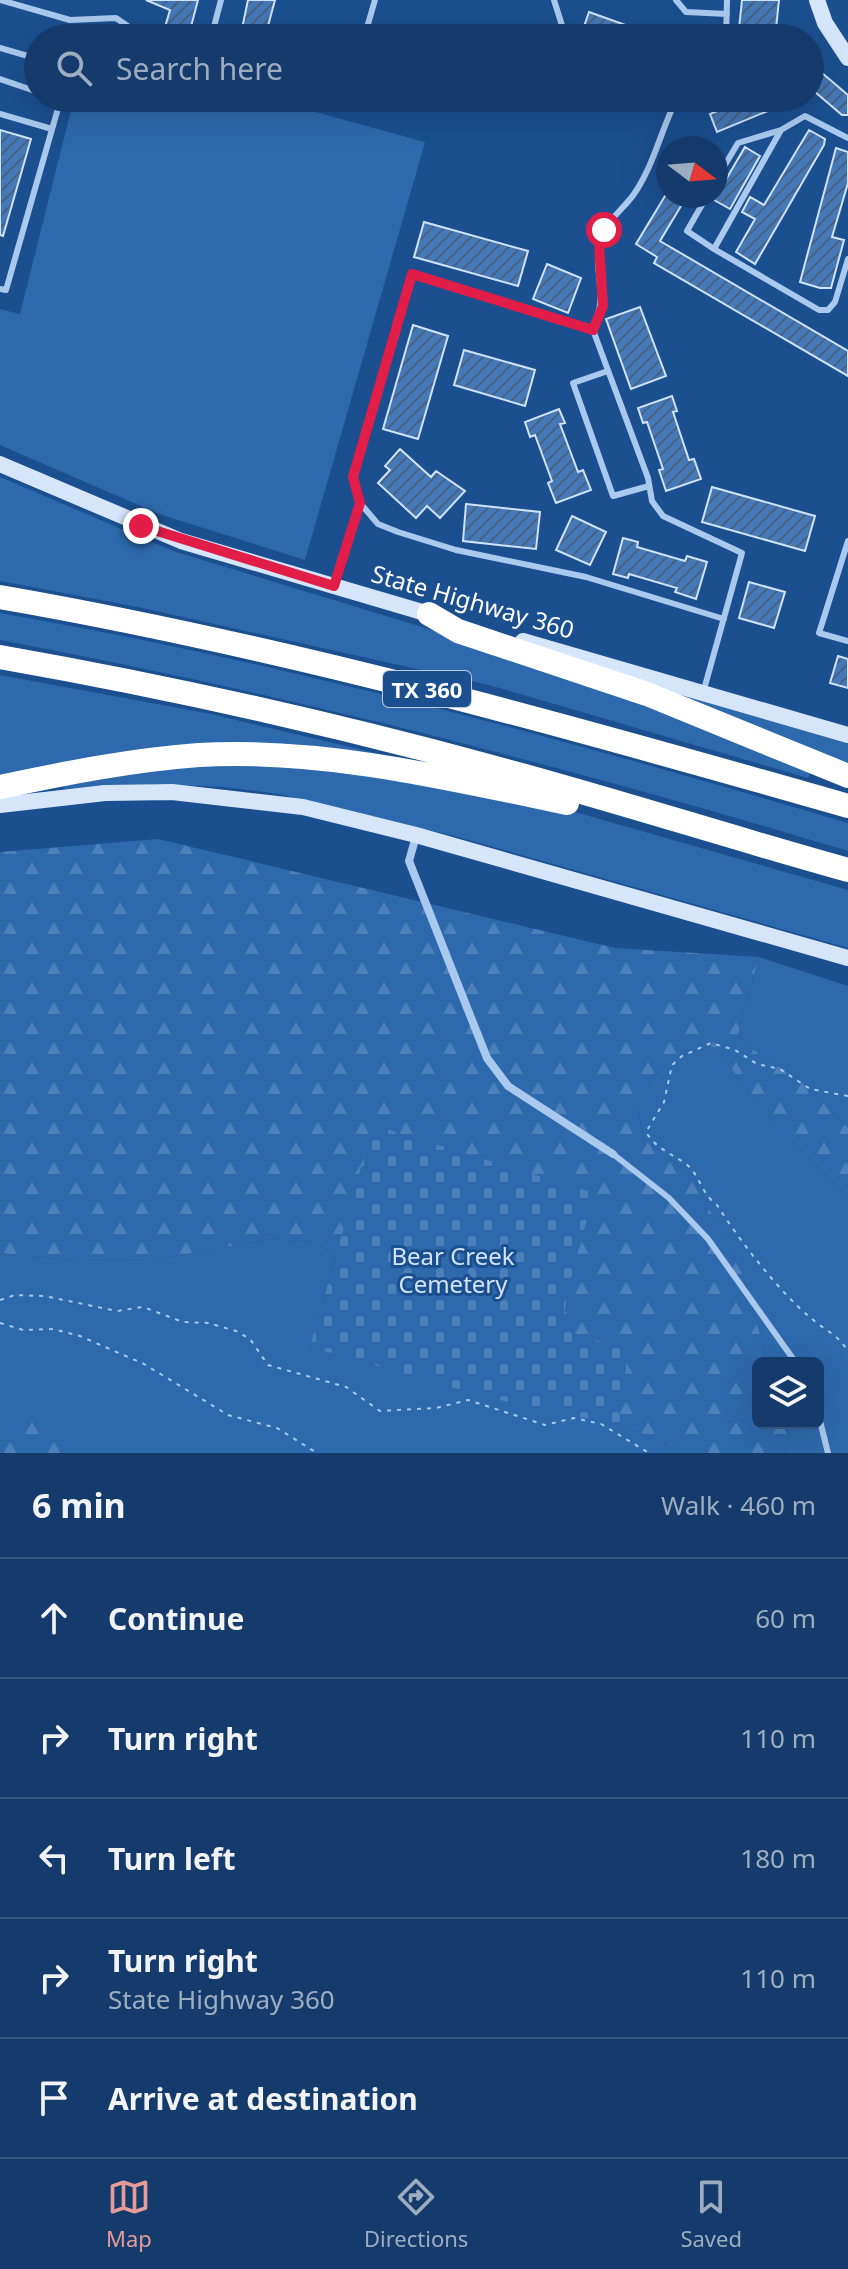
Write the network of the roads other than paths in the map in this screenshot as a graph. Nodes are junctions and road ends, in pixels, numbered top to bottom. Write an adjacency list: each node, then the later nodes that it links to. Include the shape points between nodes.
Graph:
1 (0, 0): 9 (lane, via 70,20 116,18)
2 (221, 0): 10 (lane)
3 (375, 0): 11 (lane)
4 (554, 0): 12 (lane)
5 (676, 0): 8 (lane, via 686,12)
6 (727, 0): 8 (lane)
7 (817, 0): 16 (main road)
8 (727, 14): 13 (lane)
9 (125, 24)
10 (215, 24)
11 (368, 24)
12 (562, 24)
13 (727, 24)
14 (0, 48): 15 (lane)
15 (24, 55)
16 (848, 58)
17 (0, 79): 18 (lane)
18 (24, 87)
19 (56, 112): 22 (lane)
20 (672, 112): 30 (lane, via 651,165 604,230 599,244 603,306)
21 (0, 114): 22 (lane)
22 (52, 129): 29 (lane, via 6,290)
23 (781, 130): 24 (lane, via 805,116); 25 (lane, via 738,143); 27 (lane)
24 (848, 138)
25 (728, 160)
26 (700, 208): 27 (lane, via 687,231)
27 (714, 249): 28 (lane, via 819,310 828,310 835,302)
28 (848, 259)
29 (0, 289)
30 (593, 330): 31 (lane); 34 (lane, via 412,274 353,477)
31 (608, 371): 33 (lane); 33 (lane, via 573,383 613,496)
32 (0, 464): 36 (main road, State Highway 360, via 141,526)
33 (649, 486): 39 (lane, via 663,516 742,553)
34 (360, 503): 36 (lane); 39 (lane, via 378,524 456,550 586,577)
35 (848, 541): 40 (lane, via 819,633)
36 (334, 586): 38 (main road, State Highway 360)
37 (0, 597): 47 (highway, TX 360, via 399,682)
38 (429, 614): 42 (main road, State Highway 360); 44 (highway, via 458,631 647,694)
39 (724, 619): 42 (lane)
40 (848, 641)
41 (0, 657): 48 (highway, TX 360, via 315,723)
42 (703, 693): 43 (main road, State Highway 360)
43 (848, 735)
44 (848, 776)
45 (0, 787): 48 (highway, via 152,759 259,755 447,778 599,810)
46 (0, 805): 49 (main road, via 105,793 225,796 303,807)
47 (848, 806)
48 (641, 809): 50 (highway, TX 360)
49 (416, 835): 51 (main road); 52 (street, via 409,861 487,1058 508,1086)
50 (848, 870)
51 (848, 958)
52 (613, 1154): 53 (lane, via 669,1198 708,1239)
53 (792, 1357)
54 (822, 1429): 55 (lane)
55 (828, 1453)

